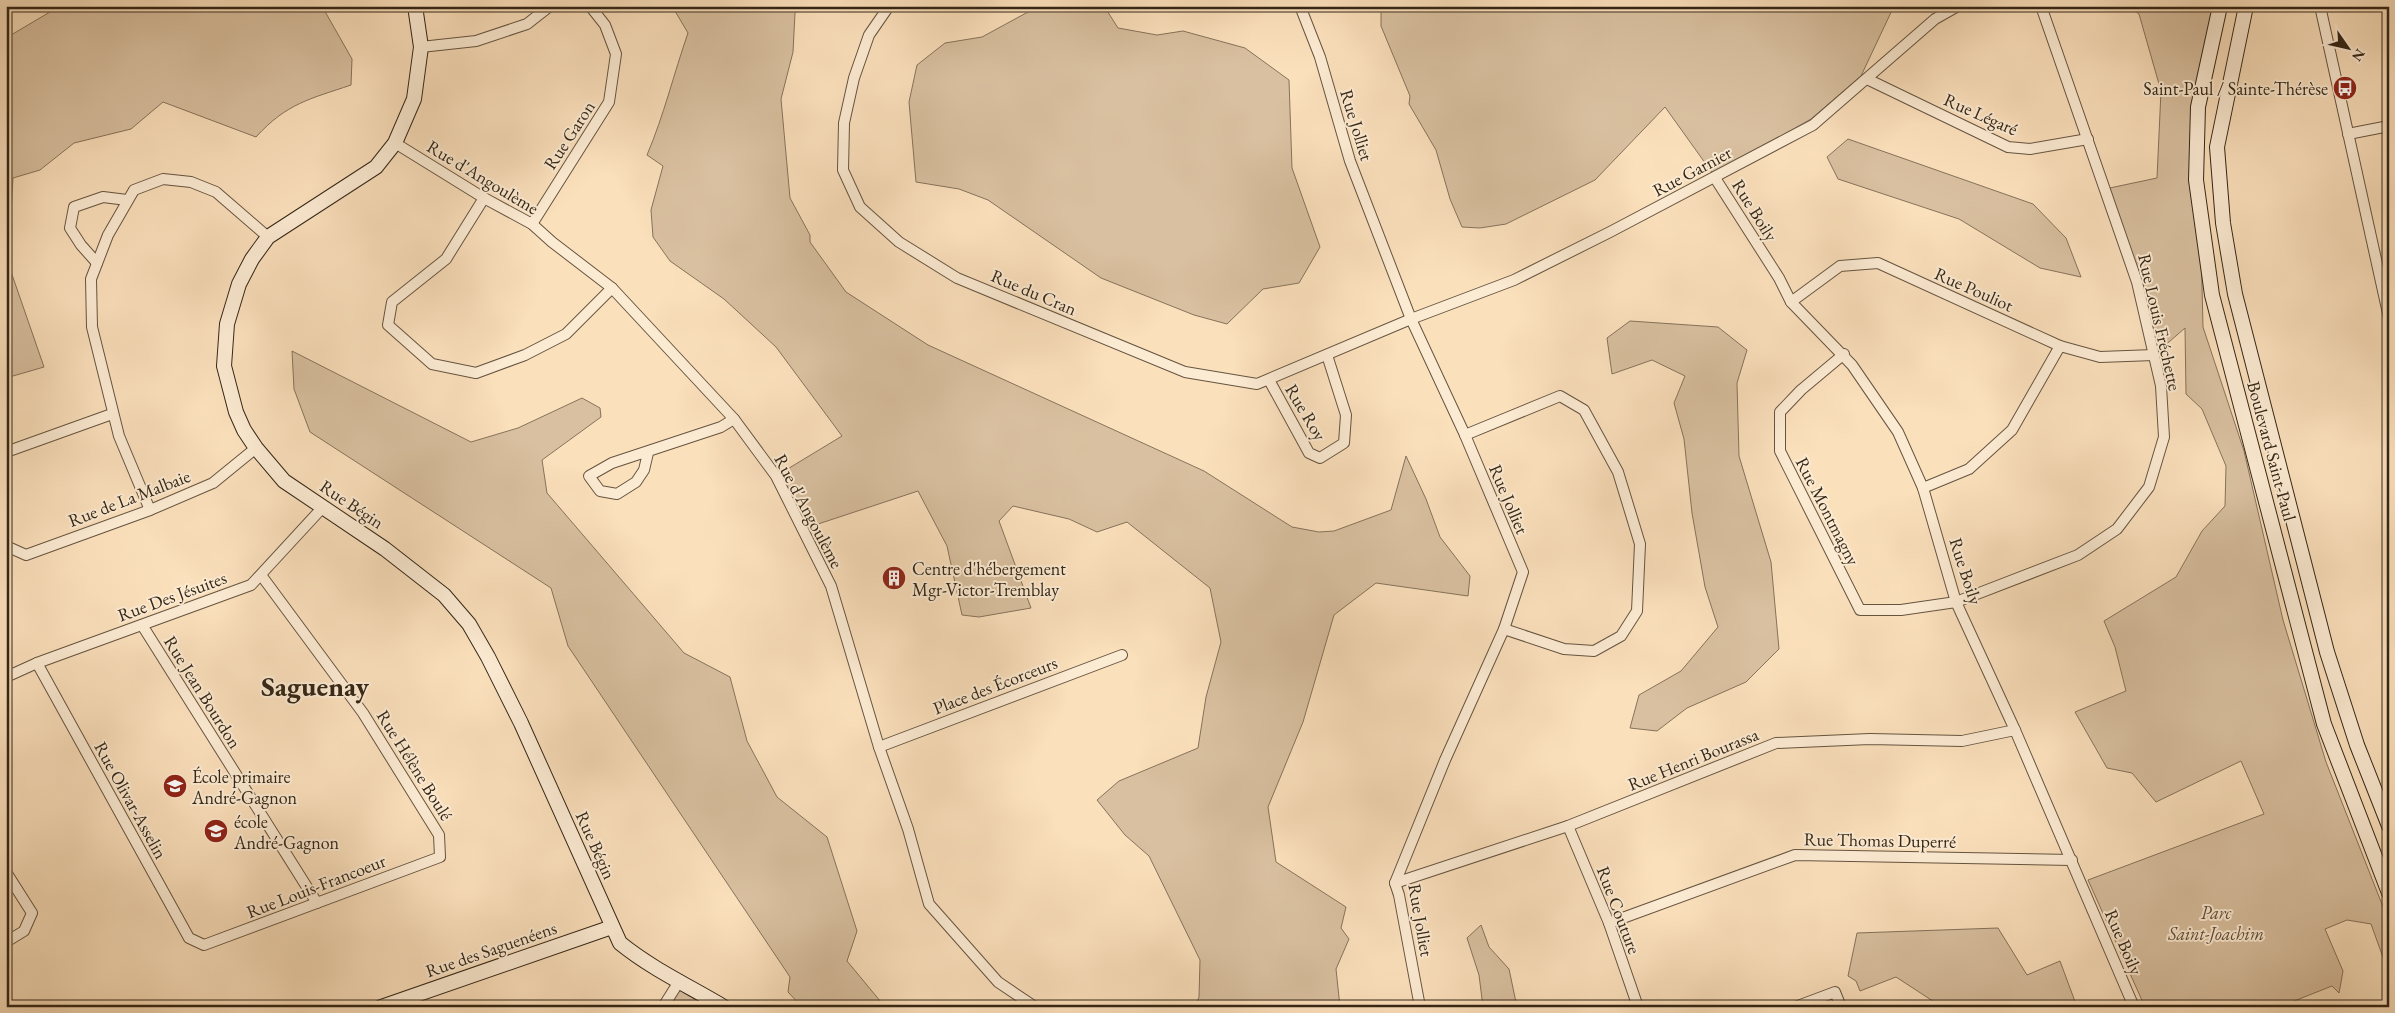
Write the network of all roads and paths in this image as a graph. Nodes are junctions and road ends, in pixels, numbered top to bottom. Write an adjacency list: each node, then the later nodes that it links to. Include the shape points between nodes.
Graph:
1 (415, 6): 11 (main road, Rue Bégin)
2 (550, 6): 11 (street, via 527,24 476,41)
3 (590, 6): 20 (street, Rue Garon, via 605,25 616,54 609,102)
4 (889, 6): 31 (street, Rue du Cran, via 869,35 854,78 844,123 843,170 860,207 899,242 966,282 1185,372 1257,384)
5 (1300, 6): 25 (street, Rue Jolliet, via 1320,56 1350,161)
6 (1958, 6): 12 (street, Rue Garnier, via 1935,19)
7 (2040, 6): 15 (street, Rue Louis Fréchette)
8 (2220, 6): 57 (main road, Boulevard Saint-Paul, via 2198,107 2196,180 2212,295 2324,724)
9 (2246, 6): 52 (main road, Boulevard Saint-Paul, via 2218,147 2223,223 2235,294 2327,652)
10 (2320, 6): 14 (street)
11 (421, 47): 16 (main road, Rue Bégin, via 414,99)
12 (1867, 79): 15 (street, Rue Légaré, via 2008,147 2030,150); 17 (street, Rue Garnier, via 1813,125)
13 (2389, 126): 14 (street)
14 (2348, 134): 26 (street)
15 (2088, 139): 30 (street, Rue Louis Fréchette, via 2137,282)
16 (395, 143): 18 (street, Rue d'Angoulème); 21 (main road, Rue Bégin, via 376,167)
17 (1715, 178): 24 (street, Rue Boily); 25 (street, Rue Garnier, via 1514,280)
18 (484, 198): 20 (street, Rue d'Angoulème); 23 (street, via 446,259 392,302 388,325 432,364 476,373 525,355 566,334)
19 (128, 200): 21 (street, via 134,190 164,179 191,182 216,192); 22 (street); 22 (street, via 104,197 74,207 70,228)
20 (532, 224): 23 (street, Rue d'Angoulème)
21 (268, 238): 35 (main road, Rue Bégin, via 239,284 227,324 224,366 236,412)
22 (97, 263): 32 (street, via 91,279 92,328)
23 (612, 288): 33 (street, Rue d'Angoulème)
24 (1791, 302): 27 (street, Rue Pouliot, via 1840,266 1878,263); 28 (street, Rue Boily)
25 (1411, 318): 29 (street, Rue du Cran); 34 (street, Rue Jolliet)
26 (2389, 318)
27 (2060, 346): 30 (street, Rue Pouliot, via 2100,356); 38 (street, via 2012,430 1969,468)
28 (1844, 354): 38 (street, Rue Boily, via 1898,432); 43 (street, Rue Montmagny, via 1780,412 1780,451 1860,610 1901,610)
29 (1327, 355): 31 (street, Rue du Cran); 31 (street, Rue Roy, via 1346,415 1344,443 1320,458 1309,453)
30 (2154, 355): 43 (street, Rue Louis Fréchette, via 2161,386 2164,438 2149,487 2117,529 2078,555)
31 (1269, 380)
32 (112, 414): 36 (street); 40 (street, via 118,436)
33 (734, 419): 37 (street, via 721,427); 50 (street, Rue d'Angoulème, via 776,476 831,586)
34 (1465, 435): 45 (street, Rue Jolliet, via 1522,572); 45 (street, via 1560,396 1584,410 1618,472 1640,544 1637,611 1621,636 1594,650 1564,649)
35 (256, 448): 39 (main road, Rue Bégin, via 284,481); 40 (street, Rue de La Malbaie, via 213,483)
36 (6, 452)
37 (648, 453): 37 (street, via 612,463 589,476 600,491 617,494 636,482 644,470)
38 (1923, 488): 43 (street, Rue Boily)
39 (323, 507): 42 (street, Rue Des Jésuites); 60 (main road, Rue Bégin, via 386,549 444,595 469,624 521,723)
40 (150, 510): 41 (street, Rue de La Malbaie, via 26,555)
41 (6, 546)
42 (261, 575): 44 (street, Rue Des Jésuites, via 251,585); 53 (street, Rue Hélène Boulé, via 363,713 439,835)
43 (1956, 602): 49 (street, Rue Boily)
44 (142, 625): 47 (street, Rue Des Jésuites); 58 (street, Rue Jean Bourdon)
45 (1504, 629): 56 (street, Rue Jolliet, via 1445,760)
46 (1122, 655): 50 (street, Place des Écorceurs)
47 (37, 663): 48 (street, Rue Des Jésuites); 64 (street, Rue Olivar-Asselin, via 189,938)
48 (6, 677)
49 (2015, 730): 51 (street, Rue Henri Bourassa, via 1962,741 1870,739 1776,743); 54 (street, Rue Boily)
50 (879, 747): 69 (street, Rue d'Angoulème, via 908,829 929,904 998,982)
51 (1568, 826): 56 (street, Rue Henri Bourassa); 59 (street, Rue Couture)
52 (2389, 826)
53 (440, 856): 58 (street, Rue Louis-Francoeur)
54 (2072, 860): 59 (street, Rue Thomas Duperré, via 1795,855); 74 (street, Rue Boily)
55 (6, 872): 62 (street, via 32,914 24,931)
56 (1395, 883): 70 (street, Rue Jolliet)
57 (2389, 893)
58 (317, 903): 64 (street, Rue Louis-Francoeur)
59 (1609, 922): 71 (street, Rue Couture)
60 (612, 927): 61 (main road, Rue des Saguenéens); 63 (main road, Rue Bégin)
61 (580, 938): 63 (main road); 66 (main road, Rue des Saguenéens)
62 (6, 942)
63 (620, 943): 65 (main road, Rue Bégin, via 644,962)
64 (204, 945)
65 (680, 980): 67 (street); 68 (main road, Rue Bégin)
66 (382, 1007)
67 (663, 1007)
68 (724, 1007)
69 (1035, 1007)
70 (1420, 1007)
71 (1638, 1007)
72 (1795, 1007): 73 (street, via 1835,992)
73 (1841, 1007)
74 (2134, 1007)

